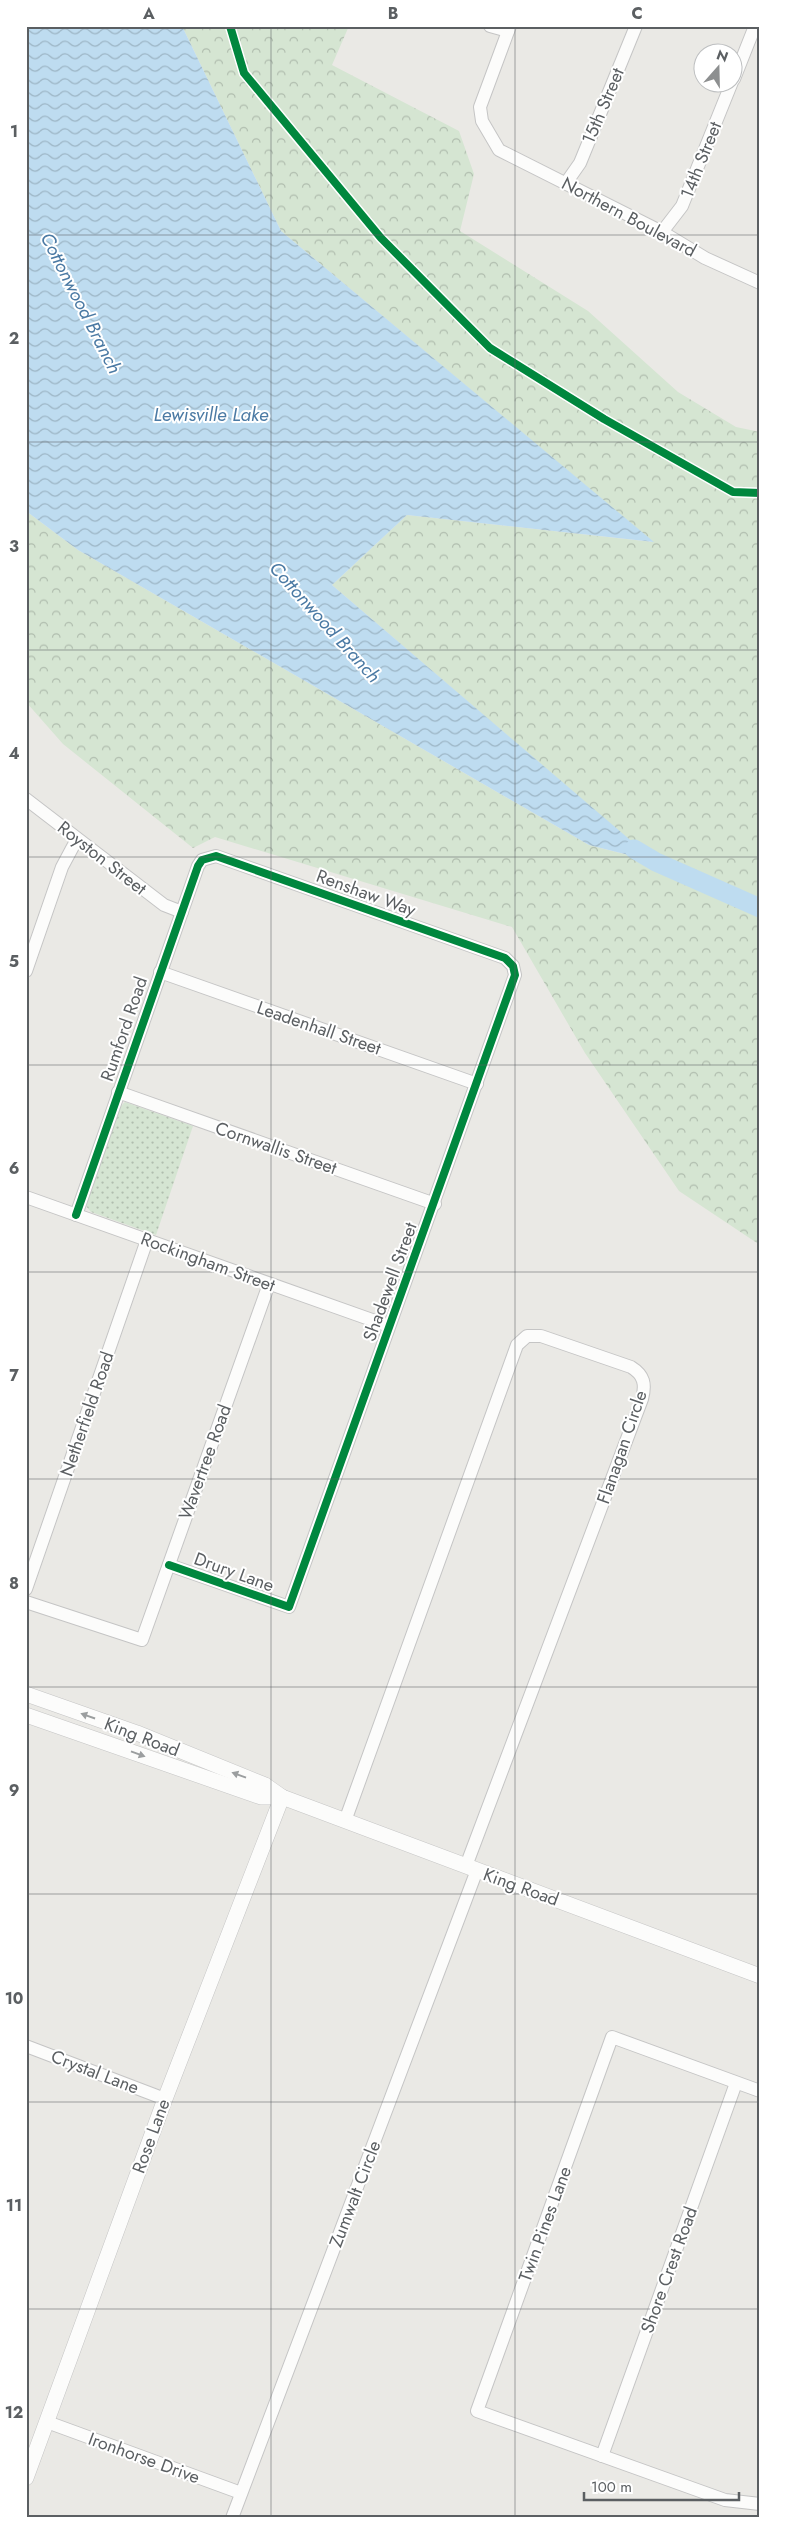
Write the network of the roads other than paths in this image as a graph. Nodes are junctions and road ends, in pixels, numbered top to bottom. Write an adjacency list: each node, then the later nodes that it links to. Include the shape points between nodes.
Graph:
1 (490, 26): 4 (street)
2 (636, 26): 7 (street, 15th Street, via 580,163)
3 (755, 26): 5 (street)
4 (509, 29): 7 (street, Northern Boulevard, via 480,107 482,121 499,150)
5 (744, 54)
6 (728, 92): 8 (street, 14th Street, via 682,206)
7 (566, 184): 8 (street, Northern Boulevard)
8 (662, 232): 9 (street, Northern Boulevard, via 705,258)
9 (760, 283)
10 (26, 799): 11 (street, Royston Street)
11 (77, 839): 13 (street, Royston Street, via 164,905); 15 (street, via 62,867)
12 (206, 858): 13 (street, Rumford Road, via 198,866); 14 (street, Renshaw Way, via 216,856 225,859 505,958)
13 (182, 912): 16 (street, Rumford Road)
14 (513, 966): 17 (street, Shadewell Street, via 515,975)
15 (26, 971)
16 (160, 972): 17 (street, Leadenhall Street); 18 (street, Rumford Road)
17 (477, 1084): 20 (street, Shadewell Street)
18 (118, 1092): 20 (street, Cornwallis Street); 21 (street, Rumford Road)
19 (26, 1197): 21 (street, Rockingham Street)
20 (434, 1204): 24 (street, Shadewell Street)
21 (76, 1215): 22 (street, Rockingham Street)
22 (147, 1240): 23 (street, Rockingham Street); 26 (street, Netherfield Road)
23 (269, 1284): 24 (street, Rockingham Street); 25 (street, Wavertree Road)
24 (389, 1326): 28 (street, Shadewell Street)
25 (169, 1564): 27 (street, Wavertree Road, via 142,1640); 28 (street, Drury Lane)
26 (26, 1589)
27 (26, 1602)
28 (289, 1607)
29 (26, 1694): 30 (street, King Road)
30 (62, 1707): 32 (street); 33 (street, King Road, one-way to 30, via 265,1785 137,1733)
31 (26, 1715): 32 (street, King Road)
32 (56, 1725): 33 (street, King Road, one-way to 33, via 261,1797)
33 (282, 1798): 34 (street, King Road); 40 (street, Rose Lane)
34 (344, 1821): 35 (street, King Road); 35 (street, Flanagan Circle, via 518,1345 526,1336 541,1336 631,1367 643,1377 642,1399)
35 (471, 1868): 36 (street, King Road); 44 (street, Zumwalt Circle)
36 (760, 1976)
37 (26, 2046): 40 (street, Crystal Lane)
38 (736, 2083): 39 (street); 42 (street, Shore Crest Road); 42 (street, Twin Pines Lane, via 612,2037 477,2412)
39 (760, 2092)
40 (165, 2099): 41 (street, Rose Lane)
41 (47, 2422): 43 (street, Rose Lane); 44 (street, Ironhorse Drive)
42 (602, 2456): 45 (street, via 724,2500)
43 (26, 2478)
44 (241, 2493): 46 (street, Zumwalt Circle)
45 (760, 2504)
46 (232, 2518)

